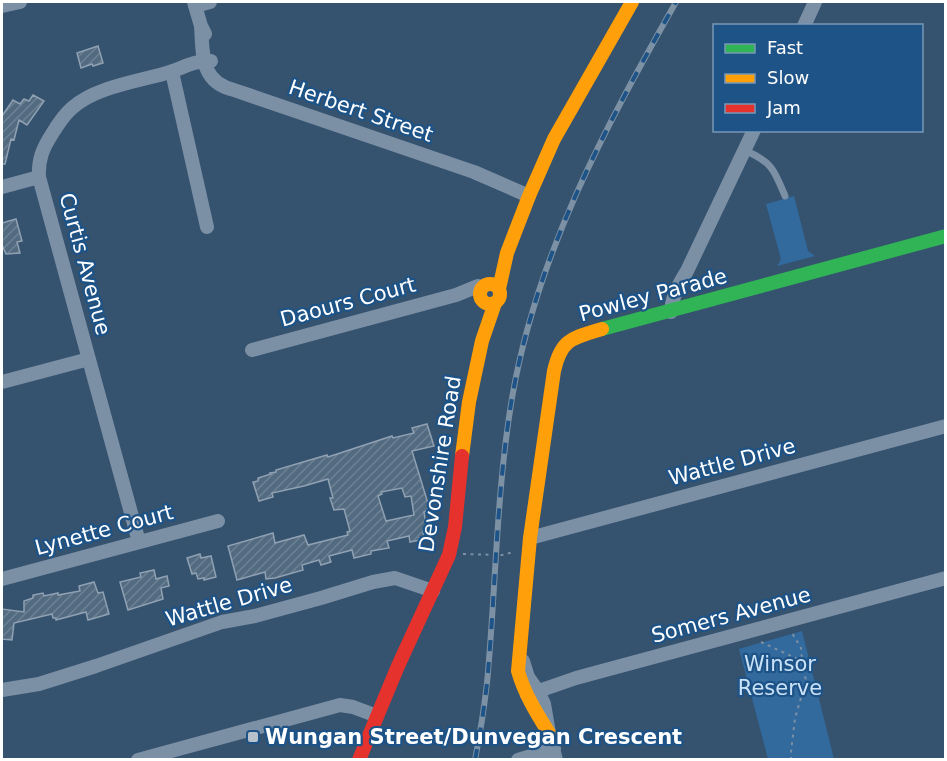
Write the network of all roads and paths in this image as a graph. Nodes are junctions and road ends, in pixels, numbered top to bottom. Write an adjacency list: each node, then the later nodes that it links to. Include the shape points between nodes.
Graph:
1 (20, 2): 6 (street)
2 (210, 2): 5 (street)
3 (632, 2): 14 (street, Devonshire Road, via 554,139)
4 (815, 2): 7 (street)
5 (195, 4): 8 (street, via 209,42)
6 (2, 6)
7 (805, 24)
8 (206, 62): 9 (street, Curtis Avenue, via 187,64); 14 (street, Herbert Street, via 234,90)
9 (172, 72): 12 (street, Curtis Avenue, via 94,94 74,106 42,151); 16 (street)
10 (753, 132): 11 (street)
11 (744, 150): 15 (lane, via 766,161 775,171); 18 (street)
12 (39, 177): 13 (street); 23 (street, Curtis Avenue)
13 (2, 187)
14 (530, 191): 19 (street, Devonshire Road)
15 (785, 196)
16 (207, 227)
17 (945, 236): 20 (street, Powley Parade)
18 (687, 271): 20 (street); 21 (street, via 676,290)
19 (488, 294): 22 (street, Daours Court, via 456,295); 29 (street, Devonshire Road)
20 (688, 307): 21 (street, Powley Parade)
21 (671, 312): 28 (street, Powley Parade, via 572,339 558,352)
22 (252, 350)
23 (89, 359): 24 (street); 27 (street, Curtis Avenue)
24 (2, 382)
25 (945, 426): 28 (street, Wattle Drive)
26 (218, 520): 27 (street, Lynette Court)
27 (139, 542): 31 (street, Lynette Court)
28 (529, 544): 29 (path, via 502,555); 37 (street, Powley Parade, via 518,671 521,683)
29 (449, 555): 32 (street, Devonshire Road)
30 (945, 578): 37 (street, Somers Avenue)
31 (2, 579)
32 (433, 591): 36 (street, Wattle Drive, via 403,580 373,582 222,622 96,666); 38 (street, Devonshire Road)
33 (792, 633): 35 (path, via 801,648)
34 (770, 638): 35 (path, via 759,641)
35 (802, 661): 43 (path, via 806,685 795,718)
36 (2, 690)
37 (533, 693): 39 (street, Powley Parade)
38 (377, 716): 40 (street, via 340,705); 41 (street, Devonshire Road)
39 (555, 754): 42 (street)
40 (138, 759)
41 (359, 759)
42 (518, 759)
43 (791, 759)

